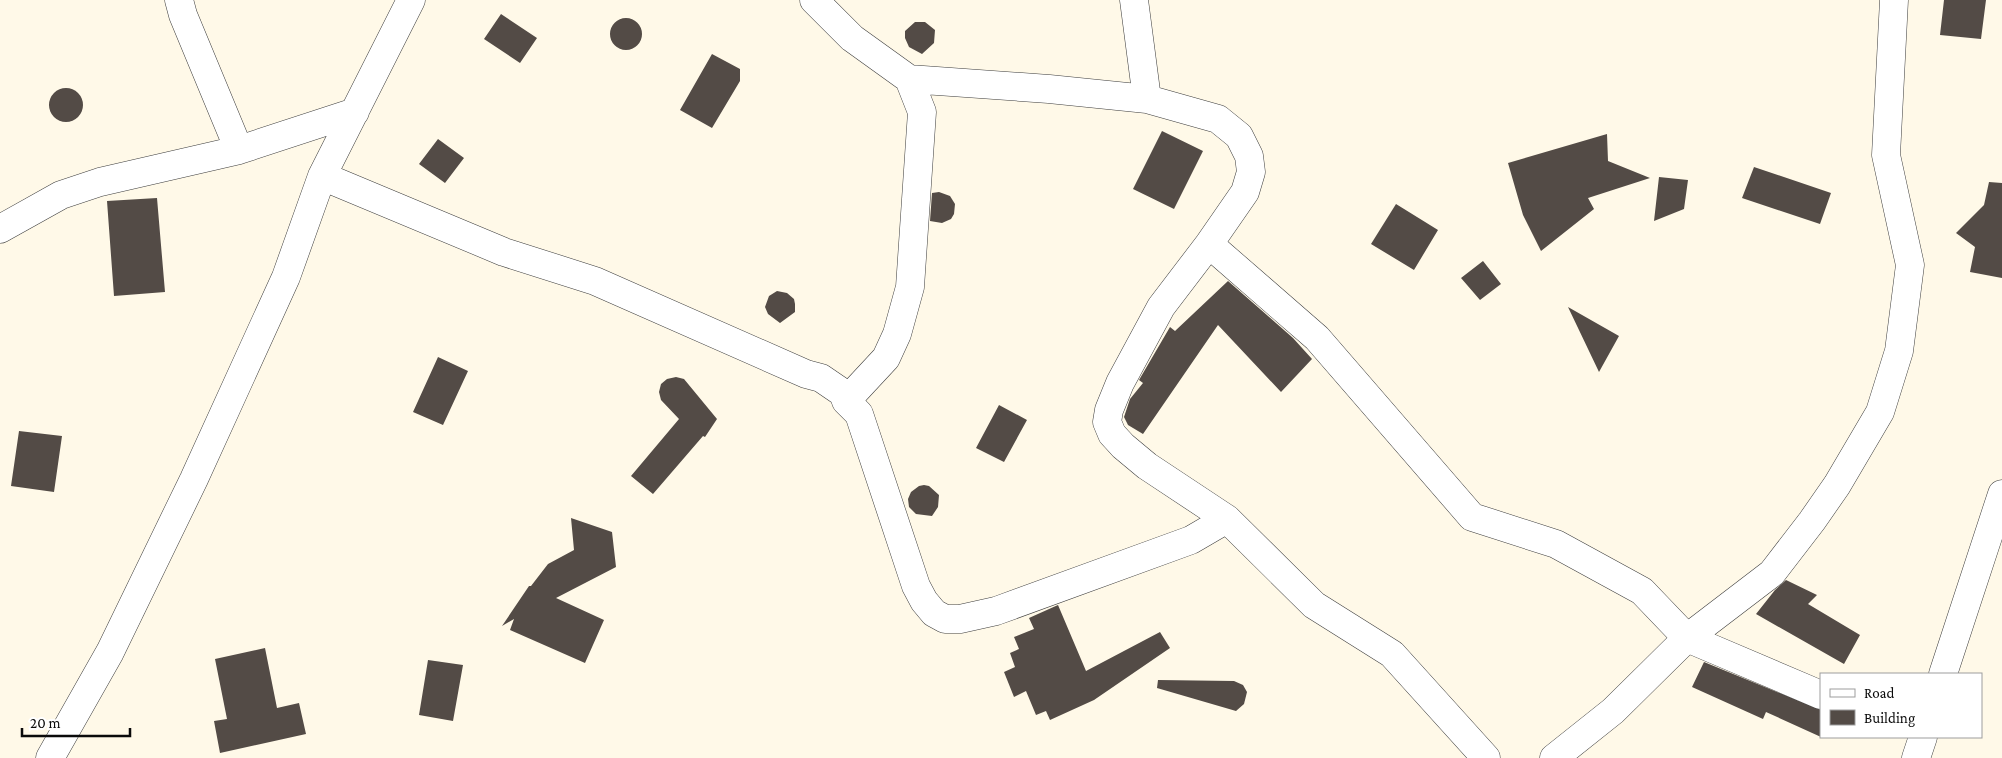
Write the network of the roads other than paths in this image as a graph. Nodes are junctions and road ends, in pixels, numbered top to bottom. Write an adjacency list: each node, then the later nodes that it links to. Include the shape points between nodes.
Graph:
1 (179, 0): 9 (street)
2 (411, 0): 8 (street)
3 (814, 0): 6 (street, via 852,38)
4 (1134, 0): 7 (street)
5 (1894, 0): 16 (street, via 1886,155 1910,265 1900,351 1880,412 1812,521 1772,573)
6 (909, 80): 7 (street); 13 (street, via 922,112 910,287 897,334 886,358)
7 (1147, 99): 12 (street, via 1218,119 1239,136 1249,156 1251,172 1245,192)
8 (355, 112): 9 (street); 10 (street)
9 (239, 150): 11 (street, via 100,182 61,195)
10 (322, 176): 13 (street, via 504,252 595,281 821,378 843,393); 20 (street, via 286,278 194,479 110,652)
11 (0, 229)
12 (1210, 244): 15 (street, via 1161,307 1120,383 1107,422 1112,434 1146,466); 16 (street, via 1317,338 1472,517 1556,544 1642,591)
13 (846, 401): 15 (street, via 859,414 916,586 934,613 945,619 996,611 1191,540)
14 (2002, 494): 17 (street)
15 (1227, 519): 21 (street, via 1314,605 1392,654)
16 (1687, 638): 18 (street); 19 (street)
17 (1943, 673)
18 (1820, 696)
19 (1570, 754)
20 (50, 758)
21 (1486, 758)

